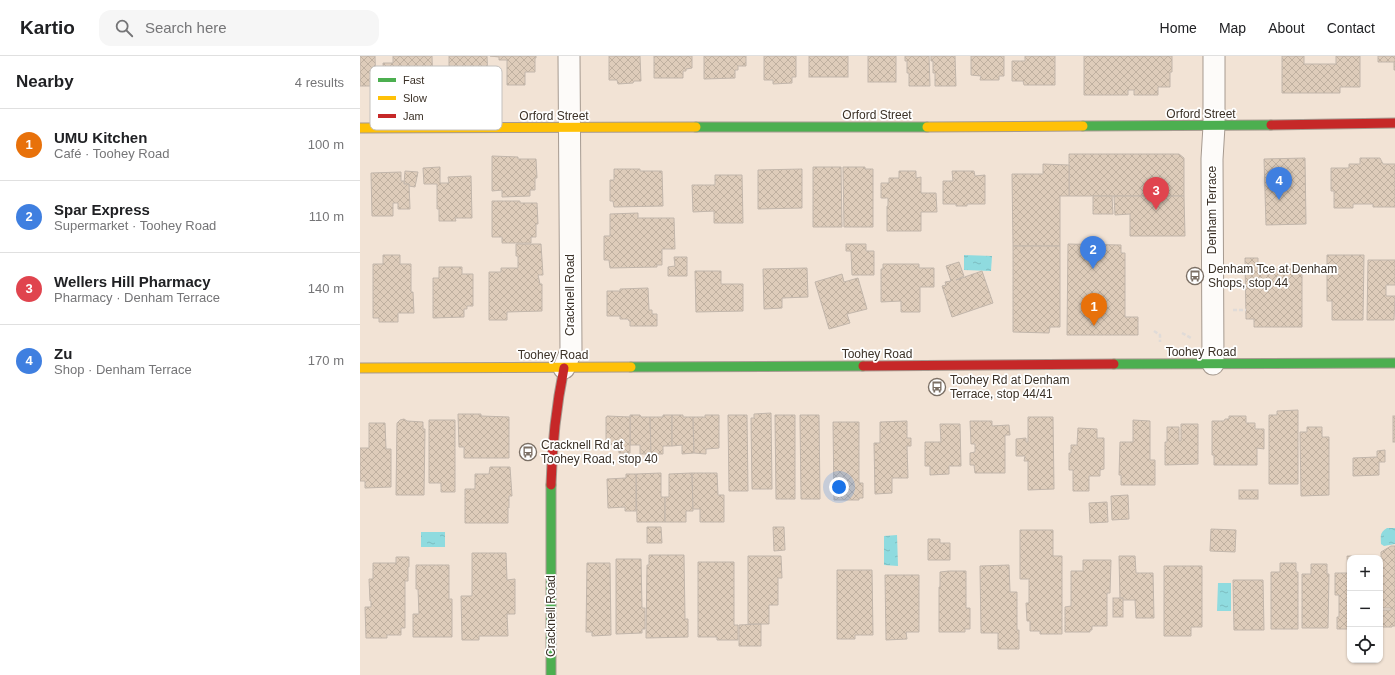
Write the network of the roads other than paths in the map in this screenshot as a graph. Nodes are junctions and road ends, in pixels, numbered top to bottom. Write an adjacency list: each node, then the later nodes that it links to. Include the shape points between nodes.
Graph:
1 (570, 56): 6 (street, Cracknell Road)
2 (1214, 56): 4 (street, Denham Terrace)
3 (1395, 123): 4 (street, Orford Street)
4 (1214, 126): 6 (street, Orford Street); 8 (street, Denham Terrace)
5 (502, 128): 6 (street, Orford Street)
6 (570, 128): 10 (street, Cracknell Road, via 571,351)
7 (1395, 363): 8 (street, Toohey Road)
8 (1213, 364): 10 (street, Toohey Road)
9 (360, 368): 10 (street, Toohey Road)
10 (564, 368): 11 (street, Cracknell Road, via 554,421 550,488)
11 (551, 675)

